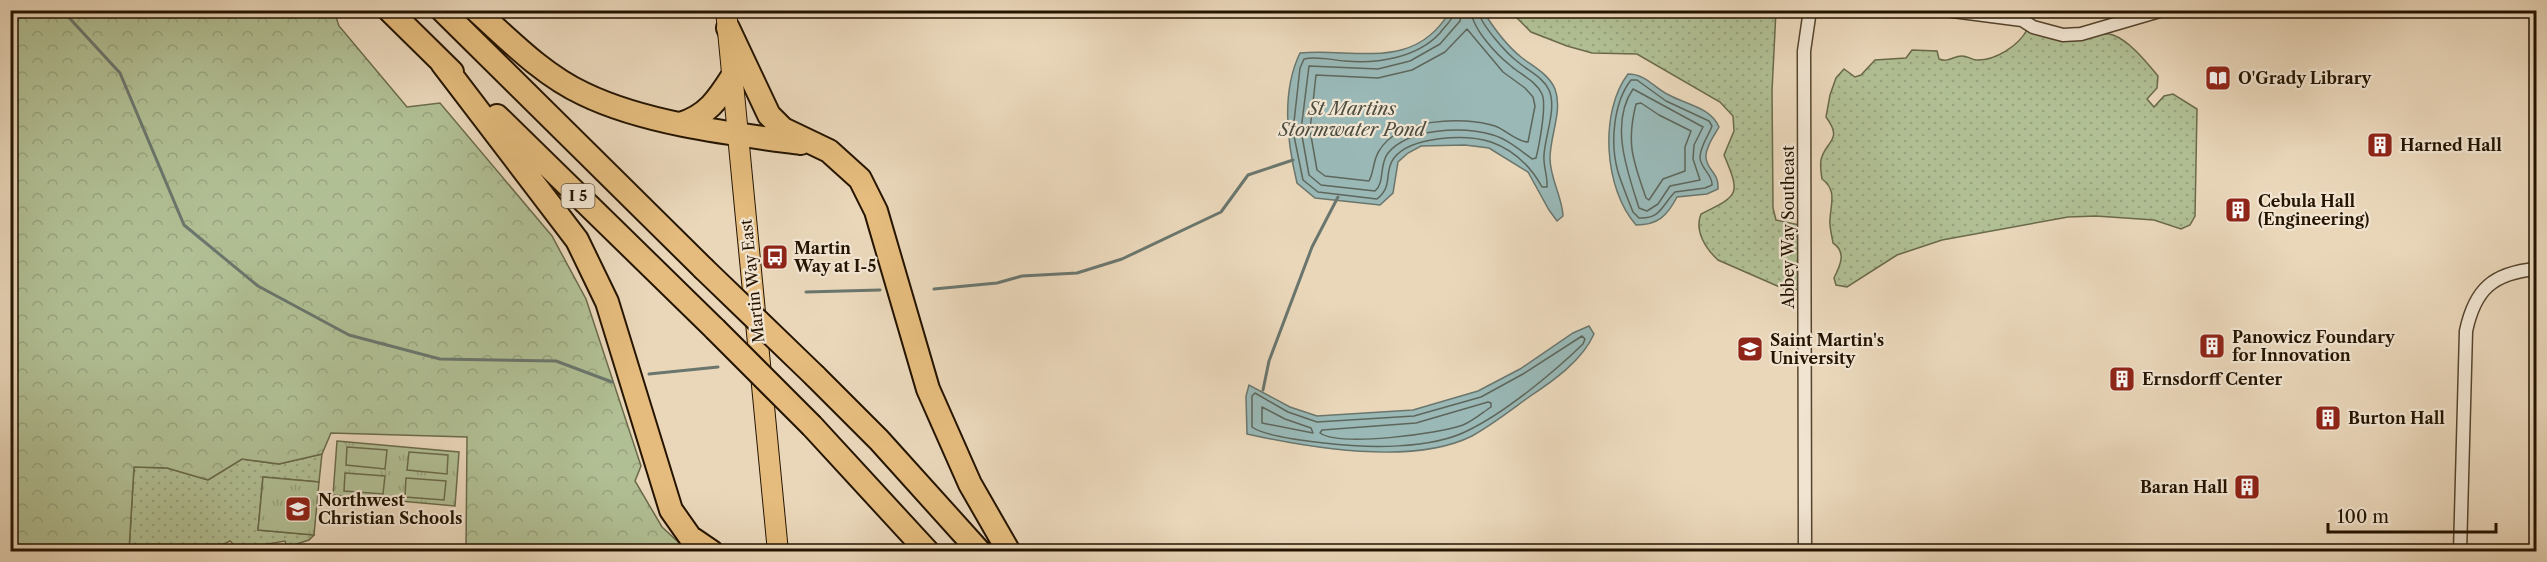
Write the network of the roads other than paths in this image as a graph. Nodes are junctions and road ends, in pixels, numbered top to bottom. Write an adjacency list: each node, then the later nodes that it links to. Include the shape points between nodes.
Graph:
1 (389, 10): 8 (highway, I 5)
2 (442, 10): 17 (highway, I 5, bridge, via 879,440)
3 (476, 10): 10 (highway, via 537,65 583,94)
4 (1810, 10): 19 (street, Abbey Way Southeast, via 1804,51)
5 (1945, 10): 6 (street, via 2022,20 2063,35 2081,34)
6 (2163, 10)
7 (727, 19): 9 (main road, Martin Way East); 12 (highway, via 769,115 783,129)
8 (442, 63): 14 (highway, via 577,240 607,302 671,510 690,537); 16 (highway, I 5, bridge, via 812,426)
9 (732, 77): 10 (highway, via 706,112); 11 (main road, Martin Way East)
10 (680, 124): 11 (highway)
11 (738, 135): 12 (highway); 15 (main road, Martin Way East)
12 (815, 144): 18 (highway, via 829,151 860,179 876,211 928,389 970,484)
13 (2536, 269): 20 (street, via 2495,279 2471,307 2466,331)
14 (712, 552)
15 (778, 552)
16 (928, 552)
17 (980, 552)
18 (1009, 552)
19 (1805, 552)
20 (2460, 552)

